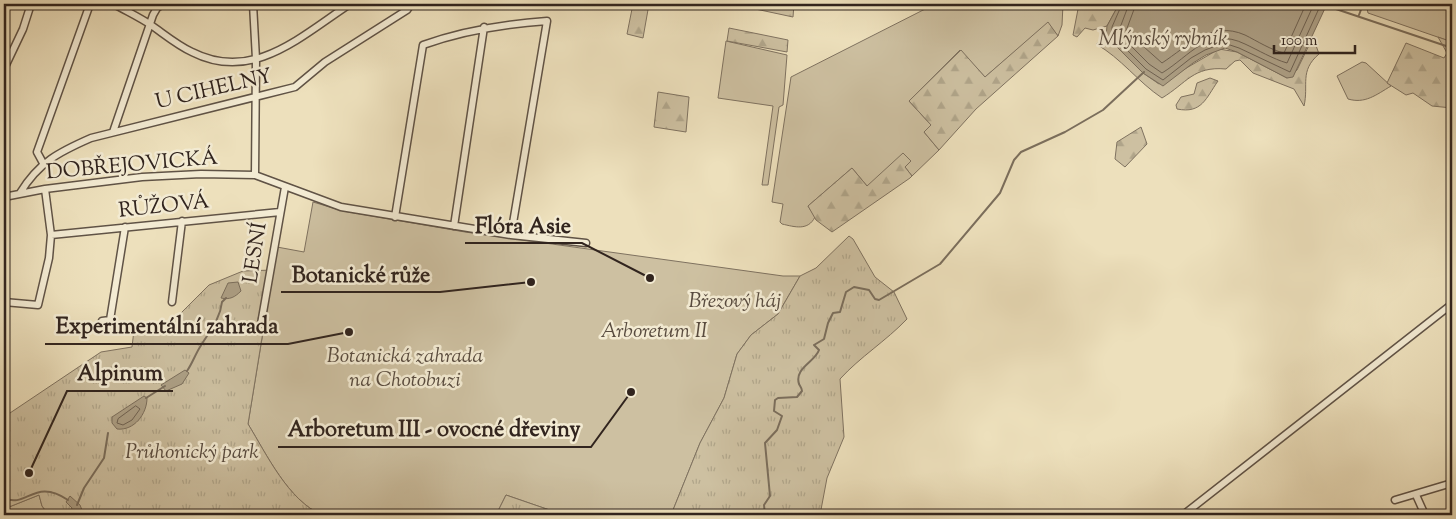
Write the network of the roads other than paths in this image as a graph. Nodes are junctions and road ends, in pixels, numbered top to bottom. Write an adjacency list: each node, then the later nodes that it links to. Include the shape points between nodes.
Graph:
1 (31, 4): 10 (street, via 23,29)
2 (90, 4): 15 (street, via 37,152)
3 (114, 4): 8 (street)
4 (163, 4): 8 (street, via 157,8)
5 (253, 4): 11 (street)
6 (350, 4): 11 (street)
7 (411, 4): 13 (street, U CIHELNY, via 408,10 325,62 295,87)
8 (150, 24): 11 (street, via 207,59 232,63); 14 (street)
9 (484, 27): 22 (street, via 423,45); 24 (street); 27 (street, via 547,21)
10 (6, 59): 12 (street)
11 (256, 61): 13 (street)
12 (4, 69)
13 (255, 98): 14 (street, U CIHELNY); 16 (street)
14 (113, 132): 15 (street, U CIHELNY, via 91,138)
15 (43, 163): 19 (street, U CIHELNY)
16 (255, 176): 17 (street, DOBŘEJOVICKÁ); 18 (street, DOBŘEJOVICKÁ, via 162,176)
17 (285, 187): 21 (street, LESNÍ); 22 (street, DOBŘEJOVICKÁ, via 341,207)
18 (45, 189): 19 (street, DOBŘEJOVICKÁ); 26 (street)
19 (20, 194): 20 (street, DOBŘEJOVICKÁ)
20 (4, 197)
21 (280, 212): 23 (street, RŮŽOVÁ); 33 (street, LESNÍ)
22 (395, 216): 24 (street, DOBŘEJOVICKÁ)
23 (182, 221): 25 (street, RŮŽOVÁ); 30 (street)
24 (454, 226): 27 (street, DOBŘEJOVICKÁ)
25 (125, 227): 26 (street, RŮŽOVÁ); 32 (street, via 110,320)
26 (51, 235): 29 (street, via 38,305)
27 (511, 235): 28 (street, DOBŘEJOVICKÁ)
28 (586, 243)
29 (4, 302)
30 (172, 302)
31 (1452, 304): 37 (street)
32 (102, 321)
33 (261, 324)
34 (1452, 483): 35 (street)
35 (1416, 495): 36 (street); 38 (street)
36 (1395, 500)
37 (1183, 515)
38 (1425, 515)

